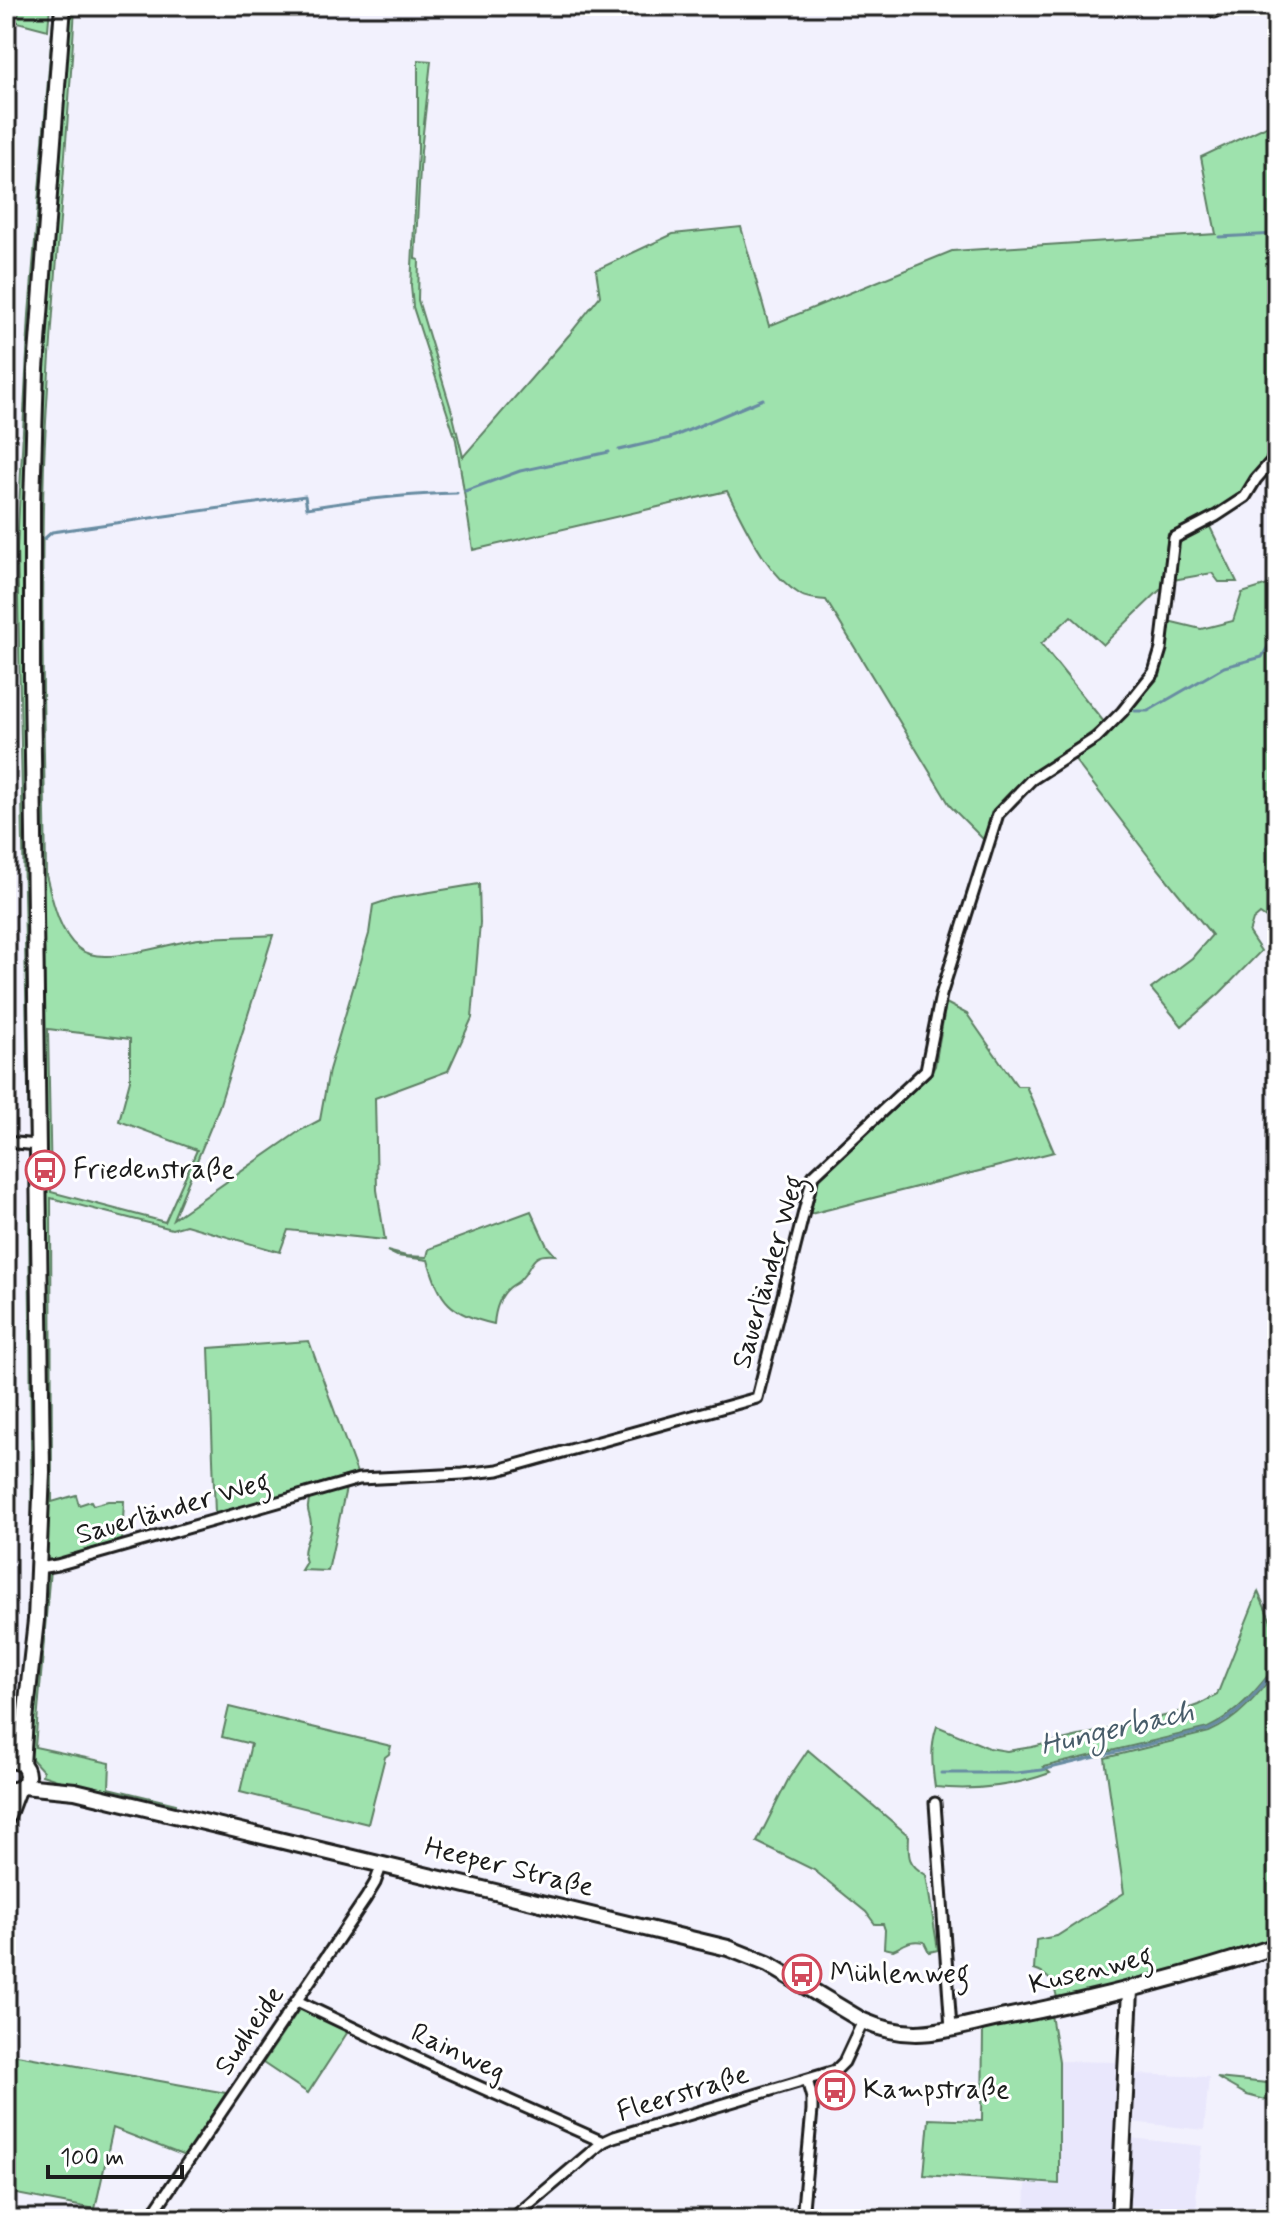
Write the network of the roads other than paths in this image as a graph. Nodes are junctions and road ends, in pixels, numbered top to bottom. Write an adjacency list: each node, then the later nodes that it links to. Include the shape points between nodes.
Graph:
1 (63, 6): 4 (street, via 36,369 32,504)
2 (1277, 455): 5 (street, Sauerländer Weg, via 1245,497 1174,538 1154,672 1096,738 1031,780 998,814 941,995 926,1070 813,1176 757,1398 498,1470 359,1479)
3 (6, 1142): 4 (street)
4 (37, 1145): 5 (street)
5 (39, 1568): 6 (street)
6 (16, 1774): 8 (street); 9 (street, Heeper Straße)
7 (935, 1803): 14 (street)
8 (6, 1819)
9 (382, 1864): 12 (street, Sudheide, via 371,1892); 13 (street, Heeper Straße, via 728,1948 768,1964)
10 (1277, 1946): 11 (street, Kusenweg)
11 (1130, 1990): 14 (street, Kusenweg); 21 (street)
12 (297, 2001): 17 (street, Rainweg); 18 (street, Sudheide)
13 (863, 2021): 15 (street, Heeper Straße); 16 (street, Fleerstraße, via 840,2067)
14 (951, 2028): 15 (street, Kusenweg)
15 (915, 2034)
16 (807, 2080): 17 (street, Fleerstraße); 20 (street, via 812,2110)
17 (603, 2142): 19 (street, Fleerstraße)
18 (149, 2219)
19 (512, 2219)
20 (802, 2219)
21 (1119, 2219)

